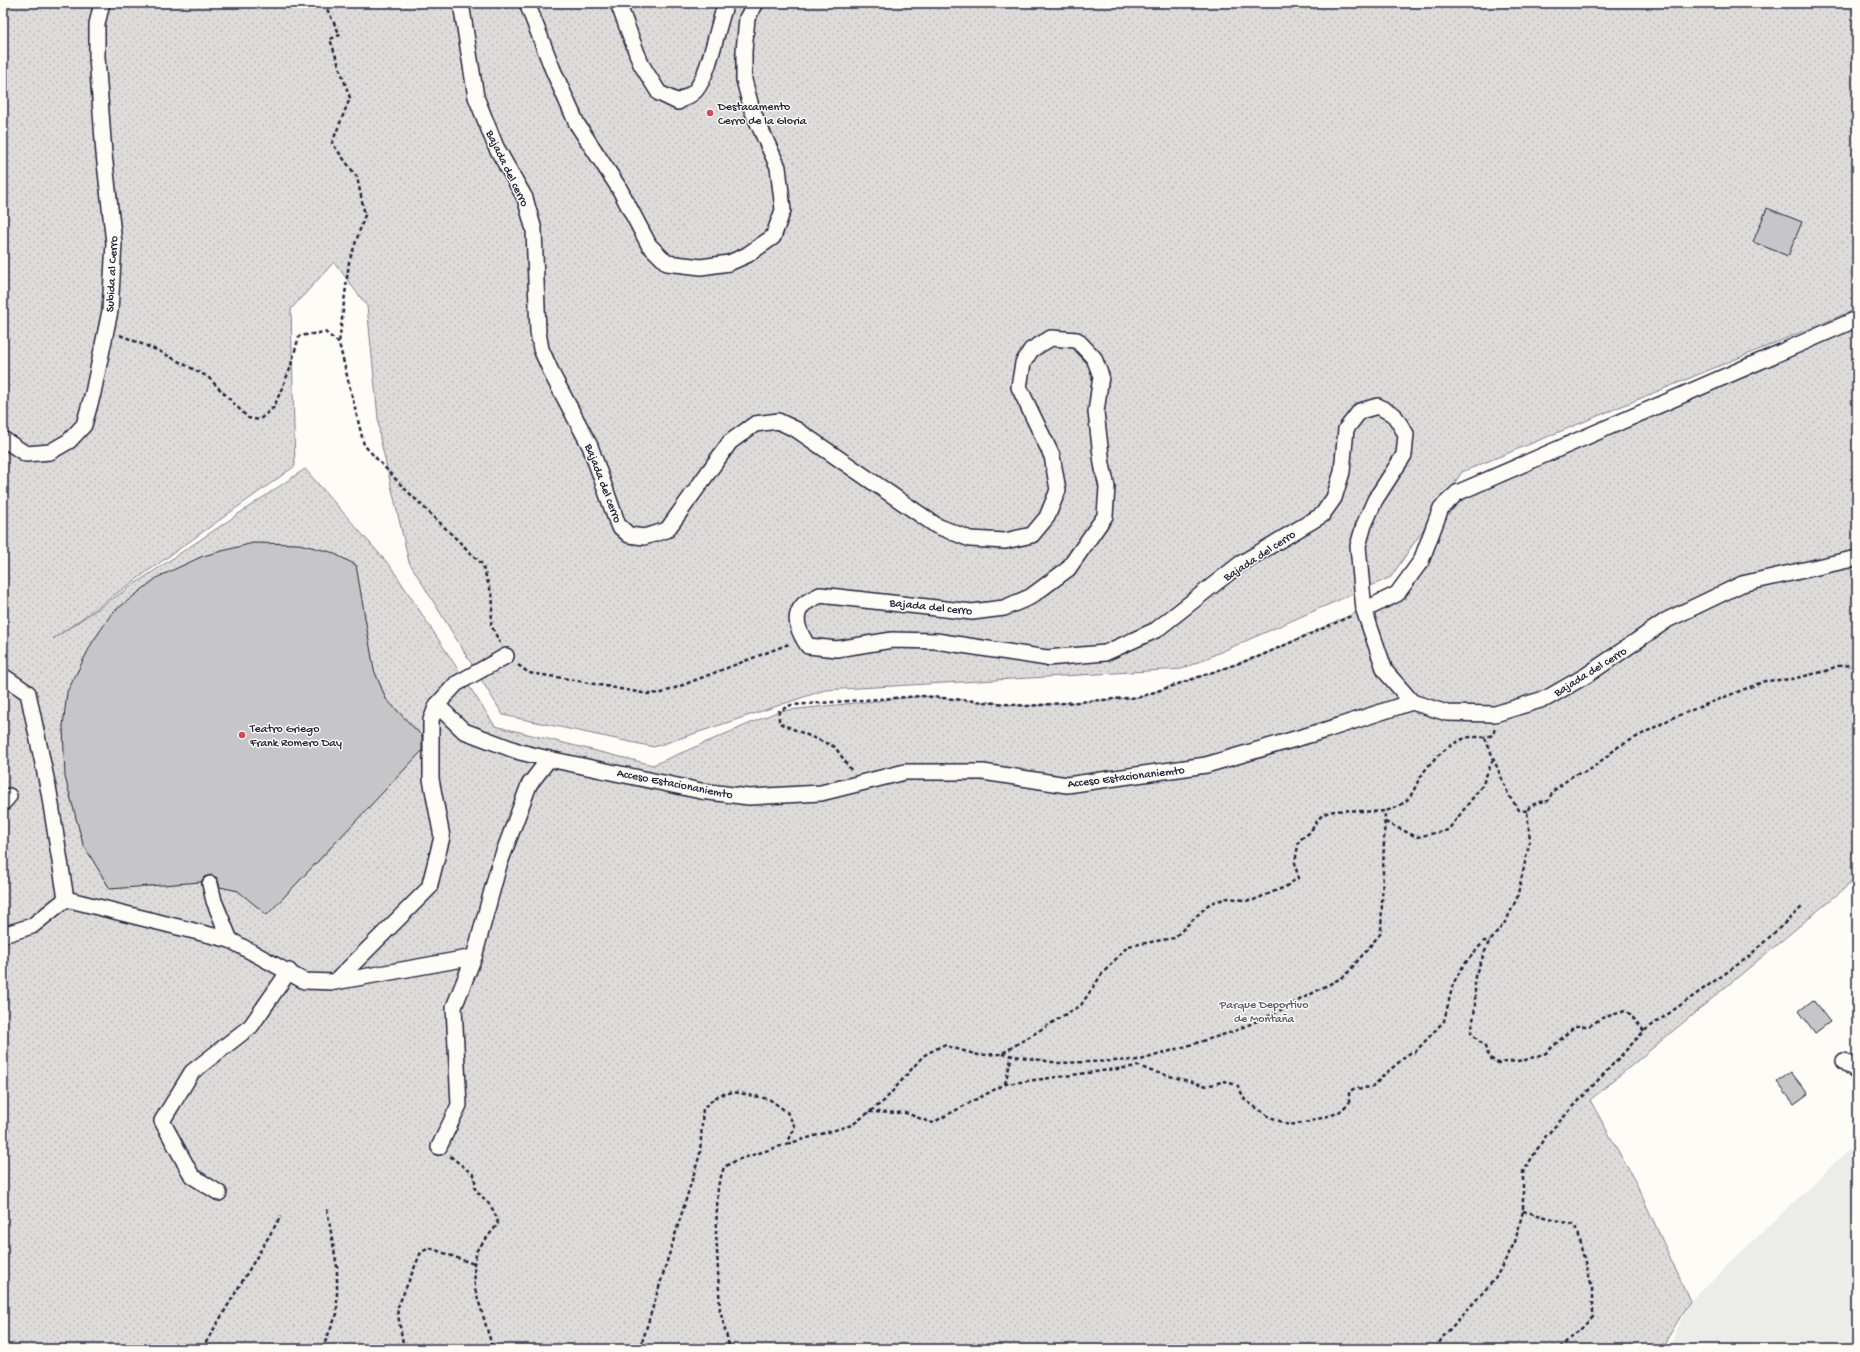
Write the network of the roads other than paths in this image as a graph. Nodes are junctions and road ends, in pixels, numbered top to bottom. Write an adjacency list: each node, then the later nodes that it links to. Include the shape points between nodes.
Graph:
1 (102, 3): 8 (street, Subida al Cerro, via 97,24 97,57 114,243 110,311 93,393 84,425 69,441 50,452 26,454)
2 (461, 3): 10 (street, Bajada del cerro, via 476,97 496,147 525,198 534,230 541,349 590,446 618,525 629,535 644,537 667,530 730,442 755,424 778,421 797,430 937,526 970,539 1005,541 1032,534 1047,517 1058,490 1052,456 1019,387 1023,363 1031,350 1051,338 1077,340 1094,358 1101,376 1096,412 1102,464 1108,487 1105,516 1068,569 1030,597 1004,608 972,612 820,595 803,605 796,619 799,633 808,646 837,649 900,640 936,641 1047,658 1105,653 1156,630 1240,564 1322,515 1334,498 1342,472 1346,429 1360,411 1378,406 1394,415 1406,434 1404,455 1375,500 1358,546)
3 (527, 3): 6 (street, via 577,124 619,188 649,245 667,263 701,267 729,263 773,237 783,210 778,167 752,110 744,80 747,18)
4 (618, 3): 5 (street, via 640,64 658,93 678,102 696,91 705,76)
5 (726, 3)
6 (756, 3)
7 (1857, 319): 10 (street, via 1457,493 1441,508 1421,560 1398,594)
8 (3, 440)
9 (1857, 558): 13 (street, Bajada del cerro, via 1742,584 1667,620 1587,675 1547,698 1495,714 1447,713)
10 (1364, 610): 13 (street, Bajada del cerro, via 1385,671)
11 (506, 656): 14 (street, via 456,684)
12 (3, 676): 17 (street, via 28,693 50,792)
13 (1412, 702): 15 (street, Acceso Estacionaniemto, via 1206,765 1067,785 975,772 905,772 821,793 749,797 701,791)
14 (436, 706): 15 (street, Acceso Estacionaniemto, via 464,731 520,752); 22 (street, via 431,720 431,779 442,837 429,888)
15 (549, 759): 20 (street, via 529,785 499,865)
16 (210, 884): 19 (street)
17 (66, 899): 18 (street, via 32,926); 19 (street)
18 (3, 935)
19 (230, 940): 21 (street)
20 (474, 957): 22 (street); 25 (street, via 454,1007 459,1105)
21 (289, 971): 22 (street, via 304,981); 26 (street, via 252,1026 192,1072 162,1120 192,1176)
22 (335, 982)
23 (1844, 1061): 24 (street)
24 (1857, 1072)
25 (438, 1147)
26 (219, 1193)

